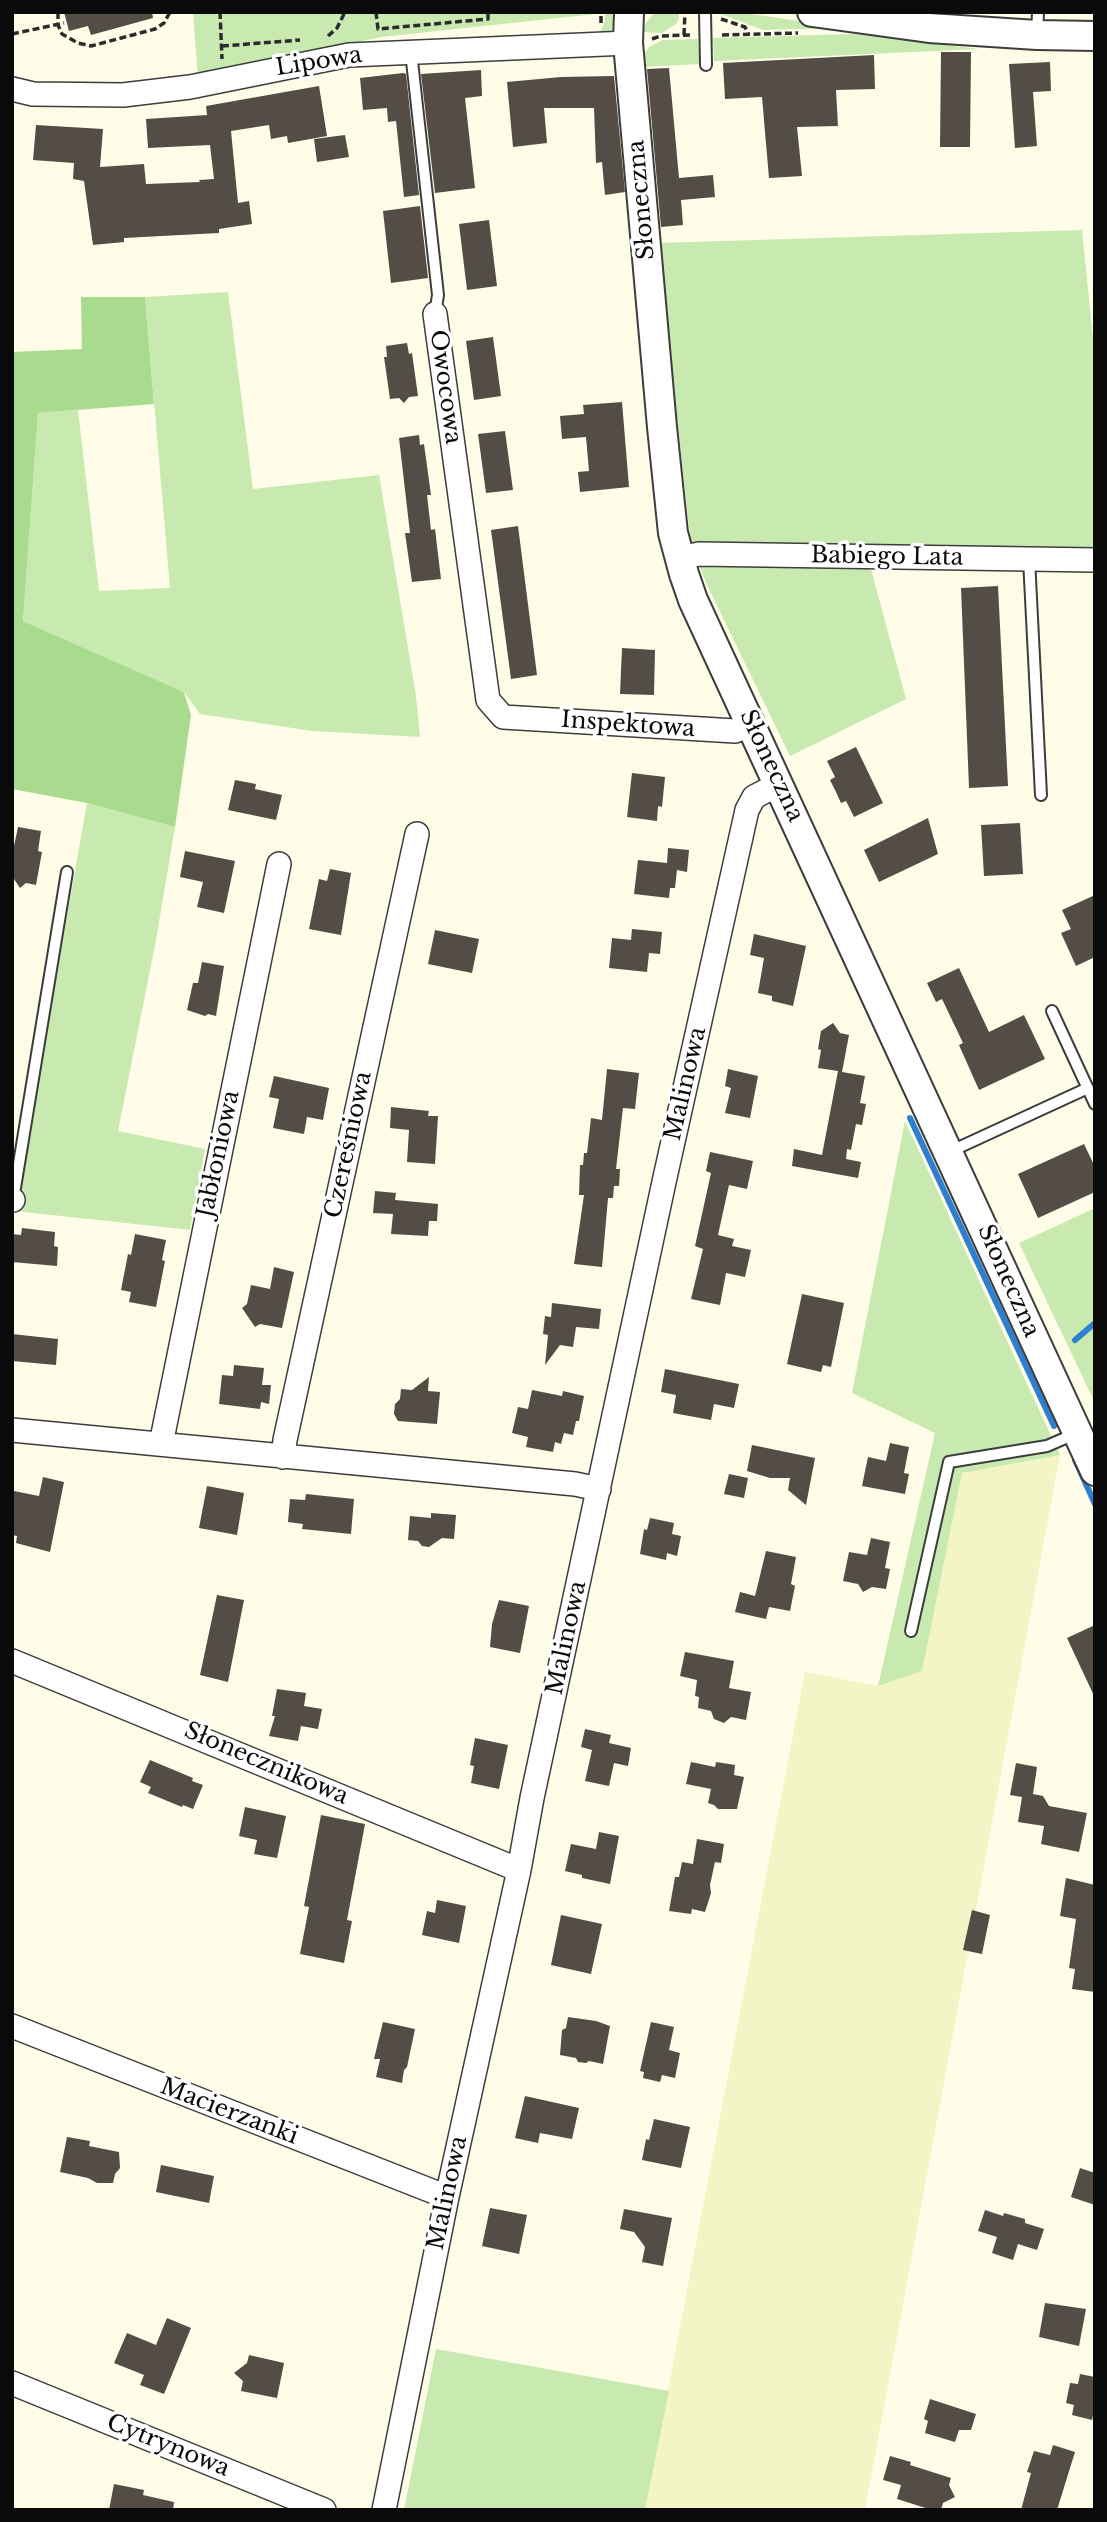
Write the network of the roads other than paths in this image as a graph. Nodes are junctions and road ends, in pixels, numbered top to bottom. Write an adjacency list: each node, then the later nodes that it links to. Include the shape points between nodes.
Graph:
1 (629, 12): 6 (street, Słoneczna)
2 (705, 12): 8 (lane)
3 (812, 12): 4 (street, via 929,28)
4 (1038, 24): 5 (street)
5 (1095, 36)
6 (639, 42): 7 (street, Lipowa); 11 (street, Słoneczna, via 662,427)
7 (411, 52): 9 (street, Lipowa, via 329,57 146,93 109,96); 10 (lane, Owocowa, via 438,295)
8 (706, 65)
9 (16, 90)
10 (435, 314): 14 (street, Owocowa, via 488,701)
11 (679, 558): 12 (street, Babiego Lata, via 699,554); 15 (street, Słoneczna, via 693,600)
12 (1029, 559): 13 (street, Babiego Lata); 17 (lane)
13 (1095, 560)
14 (503, 717): 15 (street, Inspektowa, via 735,731)
15 (751, 723): 16 (street, Słoneczna)
16 (779, 784): 24 (street, Słoneczna); 31 (street, Malinowa, via 754,797 747,810)
17 (1041, 795)
18 (417, 834): 29 (street, Czereśniowa)
19 (279, 864): 28 (street, Jabłoniowa)
20 (67, 872): 25 (lane)
21 (1052, 1011): 22 (lane)
22 (1088, 1088): 23 (lane); 24 (lane)
23 (1095, 1104)
24 (949, 1152): 26 (street, Słoneczna)
25 (13, 1200)
26 (1086, 1429): 30 (street, Słoneczna); 32 (lane, via 1047,1446 949,1462)
27 (12, 1430): 28 (street)
28 (161, 1444): 29 (street)
29 (283, 1457): 31 (street)
30 (1095, 1471)
31 (599, 1489): 34 (street, Malinowa)
32 (911, 1631)
33 (12, 1661): 34 (street, Słonecznikowa)
34 (519, 1870): 36 (street, Malinowa)
35 (12, 2026): 36 (street, Macierzanki)
36 (447, 2197): 39 (street, Malinowa)
37 (12, 2383): 38 (street, Cytrynowa)
38 (324, 2510)
39 (384, 2510)

